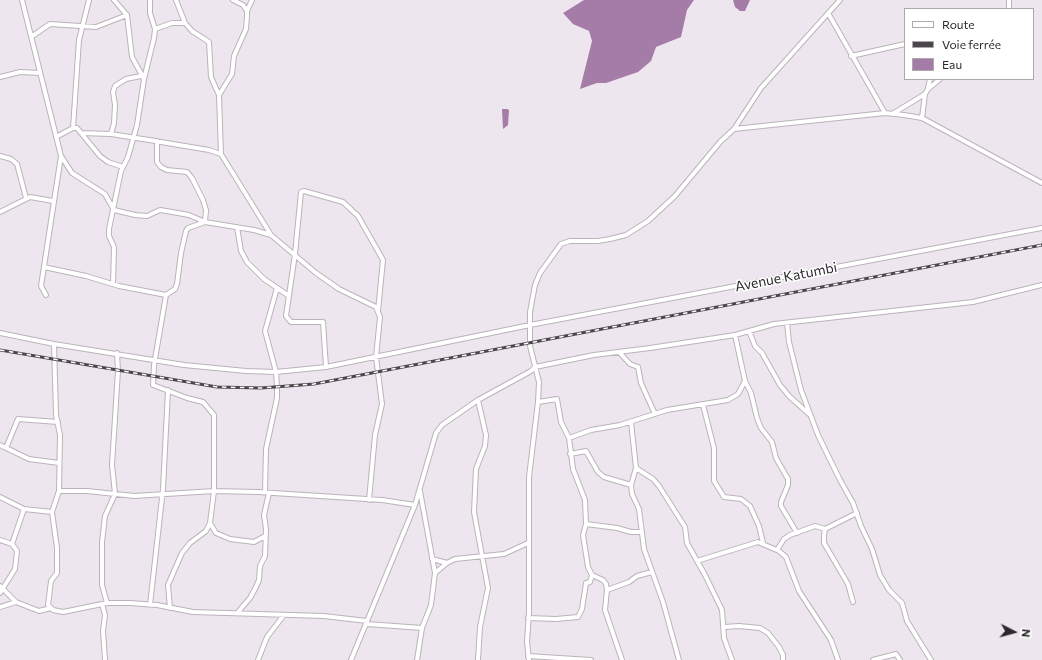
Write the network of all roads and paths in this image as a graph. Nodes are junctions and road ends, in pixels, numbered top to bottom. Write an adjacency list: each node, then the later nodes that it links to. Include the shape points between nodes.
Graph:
1 (22, 0): 15 (street)
2 (89, 0): 13 (street)
3 (114, 0): 11 (street)
4 (150, 0): 14 (street, via 150,13)
5 (176, 0): 12 (street)
6 (233, 0): 9 (street, via 243,5)
7 (252, 0): 9 (street)
8 (840, 0): 10 (street)
9 (247, 11): 25 (street, via 246,29 234,56 232,74)
10 (828, 13): 17 (street); 30 (street, via 761,88)
11 (127, 15): 13 (street, via 96,27); 20 (street, via 132,57)
12 (185, 23): 14 (street, via 172,23); 25 (street, via 209,42 211,77)
13 (82, 26): 15 (street, via 50,24); 29 (street, via 73,121)
14 (155, 29): 20 (street)
15 (31, 36): 18 (street)
16 (904, 44): 17 (street)
17 (851, 56): 26 (street)
18 (40, 73): 19 (street, via 20,72); 33 (street)
19 (0, 77)
20 (142, 77): 32 (street, via 126,80 115,86 114,123); 34 (street, via 137,125)
21 (930, 80): 23 (street)
22 (939, 80): 23 (street)
23 (928, 89): 24 (street)
24 (925, 94): 27 (street); 28 (street)
25 (219, 95): 36 (street)
26 (885, 113): 27 (street); 30 (street)
27 (894, 113): 28 (street)
28 (922, 118): 40 (street)
29 (75, 128): 31 (street); 33 (street)
30 (734, 129): 59 (street, via 720,142 676,196 648,221 626,235 598,241 570,241 561,244 535,284)
31 (81, 133): 32 (street); 39 (street, via 100,156)
32 (111, 134): 34 (street)
33 (56, 137): 38 (street)
34 (133, 138): 35 (street); 39 (street)
35 (157, 141): 36 (street); 45 (street, via 158,162 161,167 187,172 192,178 206,205)
36 (221, 154): 48 (street)
37 (0, 156): 41 (street, via 17,164)
38 (61, 156): 42 (street); 43 (street, via 72,173 105,194)
39 (123, 167): 43 (street)
40 (1042, 183)
41 (26, 198): 42 (street); 44 (street)
42 (53, 200): 50 (street)
43 (114, 210): 45 (street, via 147,216 160,210 189,215); 51 (street, via 109,229 114,247)
44 (0, 212)
45 (205, 222): 46 (street); 55 (street, via 186,231 180,253 177,284 175,289)
46 (237, 227): 48 (street); 53 (street, via 247,262)
47 (1042, 228): 59 (street, Avenue Katumbi)
48 (271, 235): 49 (street)
49 (295, 254): 56 (street); 57 (street, via 339,289 376,307); 57 (street, via 301,192 343,202 358,216 383,260)
50 (44, 267): 51 (street); 54 (street, via 41,286)
51 (113, 284): 55 (street)
52 (1042, 284): 58 (street, via 973,302)
53 (277, 288): 56 (street); 70 (street, via 264,331)
54 (46, 295)
55 (166, 295): 67 (street)
56 (289, 296): 69 (street, via 286,312 291,322 323,322)
57 (378, 311): 66 (street)
58 (787, 323): 60 (street); 77 (street, via 789,342)
59 (530, 325): 66 (street, Avenue Katumbi); 68 (street, via 530,346)
60 (749, 331): 62 (street); 77 (street, via 757,350 762,353 780,385)
61 (0, 333): 63 (street, Avenue Katumbi)
62 (735, 335): 64 (street); 71 (street)
63 (54, 344): 65 (street, Avenue Katumbi); 78 (street)
64 (619, 352): 68 (street, via 594,354); 76 (street, via 630,364 638,367 641,383)
65 (117, 353): 67 (street, Avenue Katumbi); 91 (street, via 113,458)
66 (376, 357): 69 (street, Avenue Katumbi); 94 (street, via 382,404 375,434)
67 (156, 360): 70 (street, Avenue Katumbi); 72 (street, via 153,385)
68 (535, 367): 73 (street); 74 (street, via 539,382)
69 (326, 368): 70 (street, Avenue Katumbi)
70 (276, 372): 90 (street, via 277,398 266,450)
71 (744, 381): 75 (street, via 734,398); 103 (street, via 751,393 761,428 772,442 776,458 788,479 781,506)
72 (168, 390): 89 (street, via 203,402 214,415); 92 (street)
73 (478, 400): 87 (street, via 442,425 436,433); 110 (street, via 486,435 485,446 476,468 474,512)
74 (538, 402): 80 (street, via 557,400 561,422); 106 (street, via 530,463)
75 (704, 405): 76 (street); 107 (street, via 714,448 714,481 724,497 741,499 750,506)
76 (655, 414): 79 (street)
77 (810, 414): 98 (street, via 832,466)
78 (58, 422): 82 (street, via 18,419); 84 (street)
79 (631, 422): 80 (street, via 607,426); 85 (street)
80 (569, 438): 83 (street)
81 (0, 445): 82 (street)
82 (6, 448): 84 (street, via 29,459)
83 (570, 454): 86 (street, via 586,451 598,472 604,477); 100 (street, via 585,500)
84 (59, 463): 88 (street)
85 (636, 468): 86 (street); 112 (street, via 653,479 674,508 685,527 687,543)
86 (631, 485): 102 (street, via 639,509)
87 (420, 489): 95 (street); 111 (street)
88 (59, 491): 91 (street); 97 (street)
89 (214, 491): 90 (street); 92 (street); 99 (street)
90 (267, 493): 94 (street); 104 (street)
91 (115, 494): 92 (street); 122 (street, via 105,516 102,536)
92 (163, 494): 123 (street)
93 (0, 497): 96 (street)
94 (369, 500): 95 (street)
95 (415, 505): 130 (street)
96 (24, 509): 97 (street); 108 (street)
97 (52, 512): 125 (street, via 57,572 50,586 48,605)
98 (857, 513): 101 (street); 148 (street, via 880,575 889,590 902,603 907,621)
99 (210, 523): 104 (street, via 216,533 230,539 254,542); 126 (street, via 206,531 186,548 178,562 168,585)
100 (586, 524): 102 (street); 116 (street, via 583,535 588,567)
101 (825, 529): 103 (street, via 815,526); 121 (street, via 824,543 843,574)
102 (642, 532): 114 (street)
103 (797, 533): 109 (street, via 784,539)
104 (265, 536): 127 (street, via 265,556 260,566 259,580 250,598)
105 (0, 540): 108 (street)
106 (528, 543): 110 (street, via 504,554); 129 (street)
107 (763, 543): 109 (street); 112 (street, via 751,544)
108 (12, 544): 117 (street, via 18,551 17,558 13,574)
109 (777, 550): 145 (street, via 786,557 799,591 831,640)
110 (482, 556): 113 (street, via 455,559); 138 (street, via 488,588 480,627)
111 (432, 559): 113 (street); 115 (street)
112 (698, 561): 131 (street, via 722,610)
113 (447, 563): 115 (street)
114 (652, 572): 118 (street); 142 (street)
115 (435, 573): 132 (street, via 430,605)
116 (592, 575): 118 (street, via 603,580); 129 (street, via 590,582 586,583 582,609 578,617)
117 (2, 587): 119 (street); 120 (street)
118 (608, 590): 141 (street, via 605,610)
119 (0, 593)
120 (16, 602): 124 (street); 125 (street, via 39,611)
121 (852, 602)
122 (104, 603): 123 (street); 125 (street, via 63,612); 134 (street)
123 (150, 605): 126 (street)
124 (0, 607)
125 (51, 608)
126 (170, 608): 127 (street, via 203,613)
127 (238, 612): 128 (street)
128 (284, 615): 130 (street, via 336,617); 135 (street, via 267,637)
129 (528, 618): 133 (street)
130 (367, 622): 132 (street); 136 (street)
131 (724, 627): 143 (street, via 724,638); 144 (street, via 760,628 768,633 779,647)
132 (422, 628): 137 (street)
133 (528, 658): 139 (street)
134 (105, 660)
135 (258, 660)
136 (351, 660)
137 (417, 660)
138 (478, 660)
139 (574, 660): 140 (street)
140 (591, 660)
141 (622, 660)
142 (679, 660)
143 (732, 660)
144 (783, 660)
145 (838, 660)
146 (873, 660): 147 (street, via 896,654)
147 (900, 660)
148 (931, 660)

